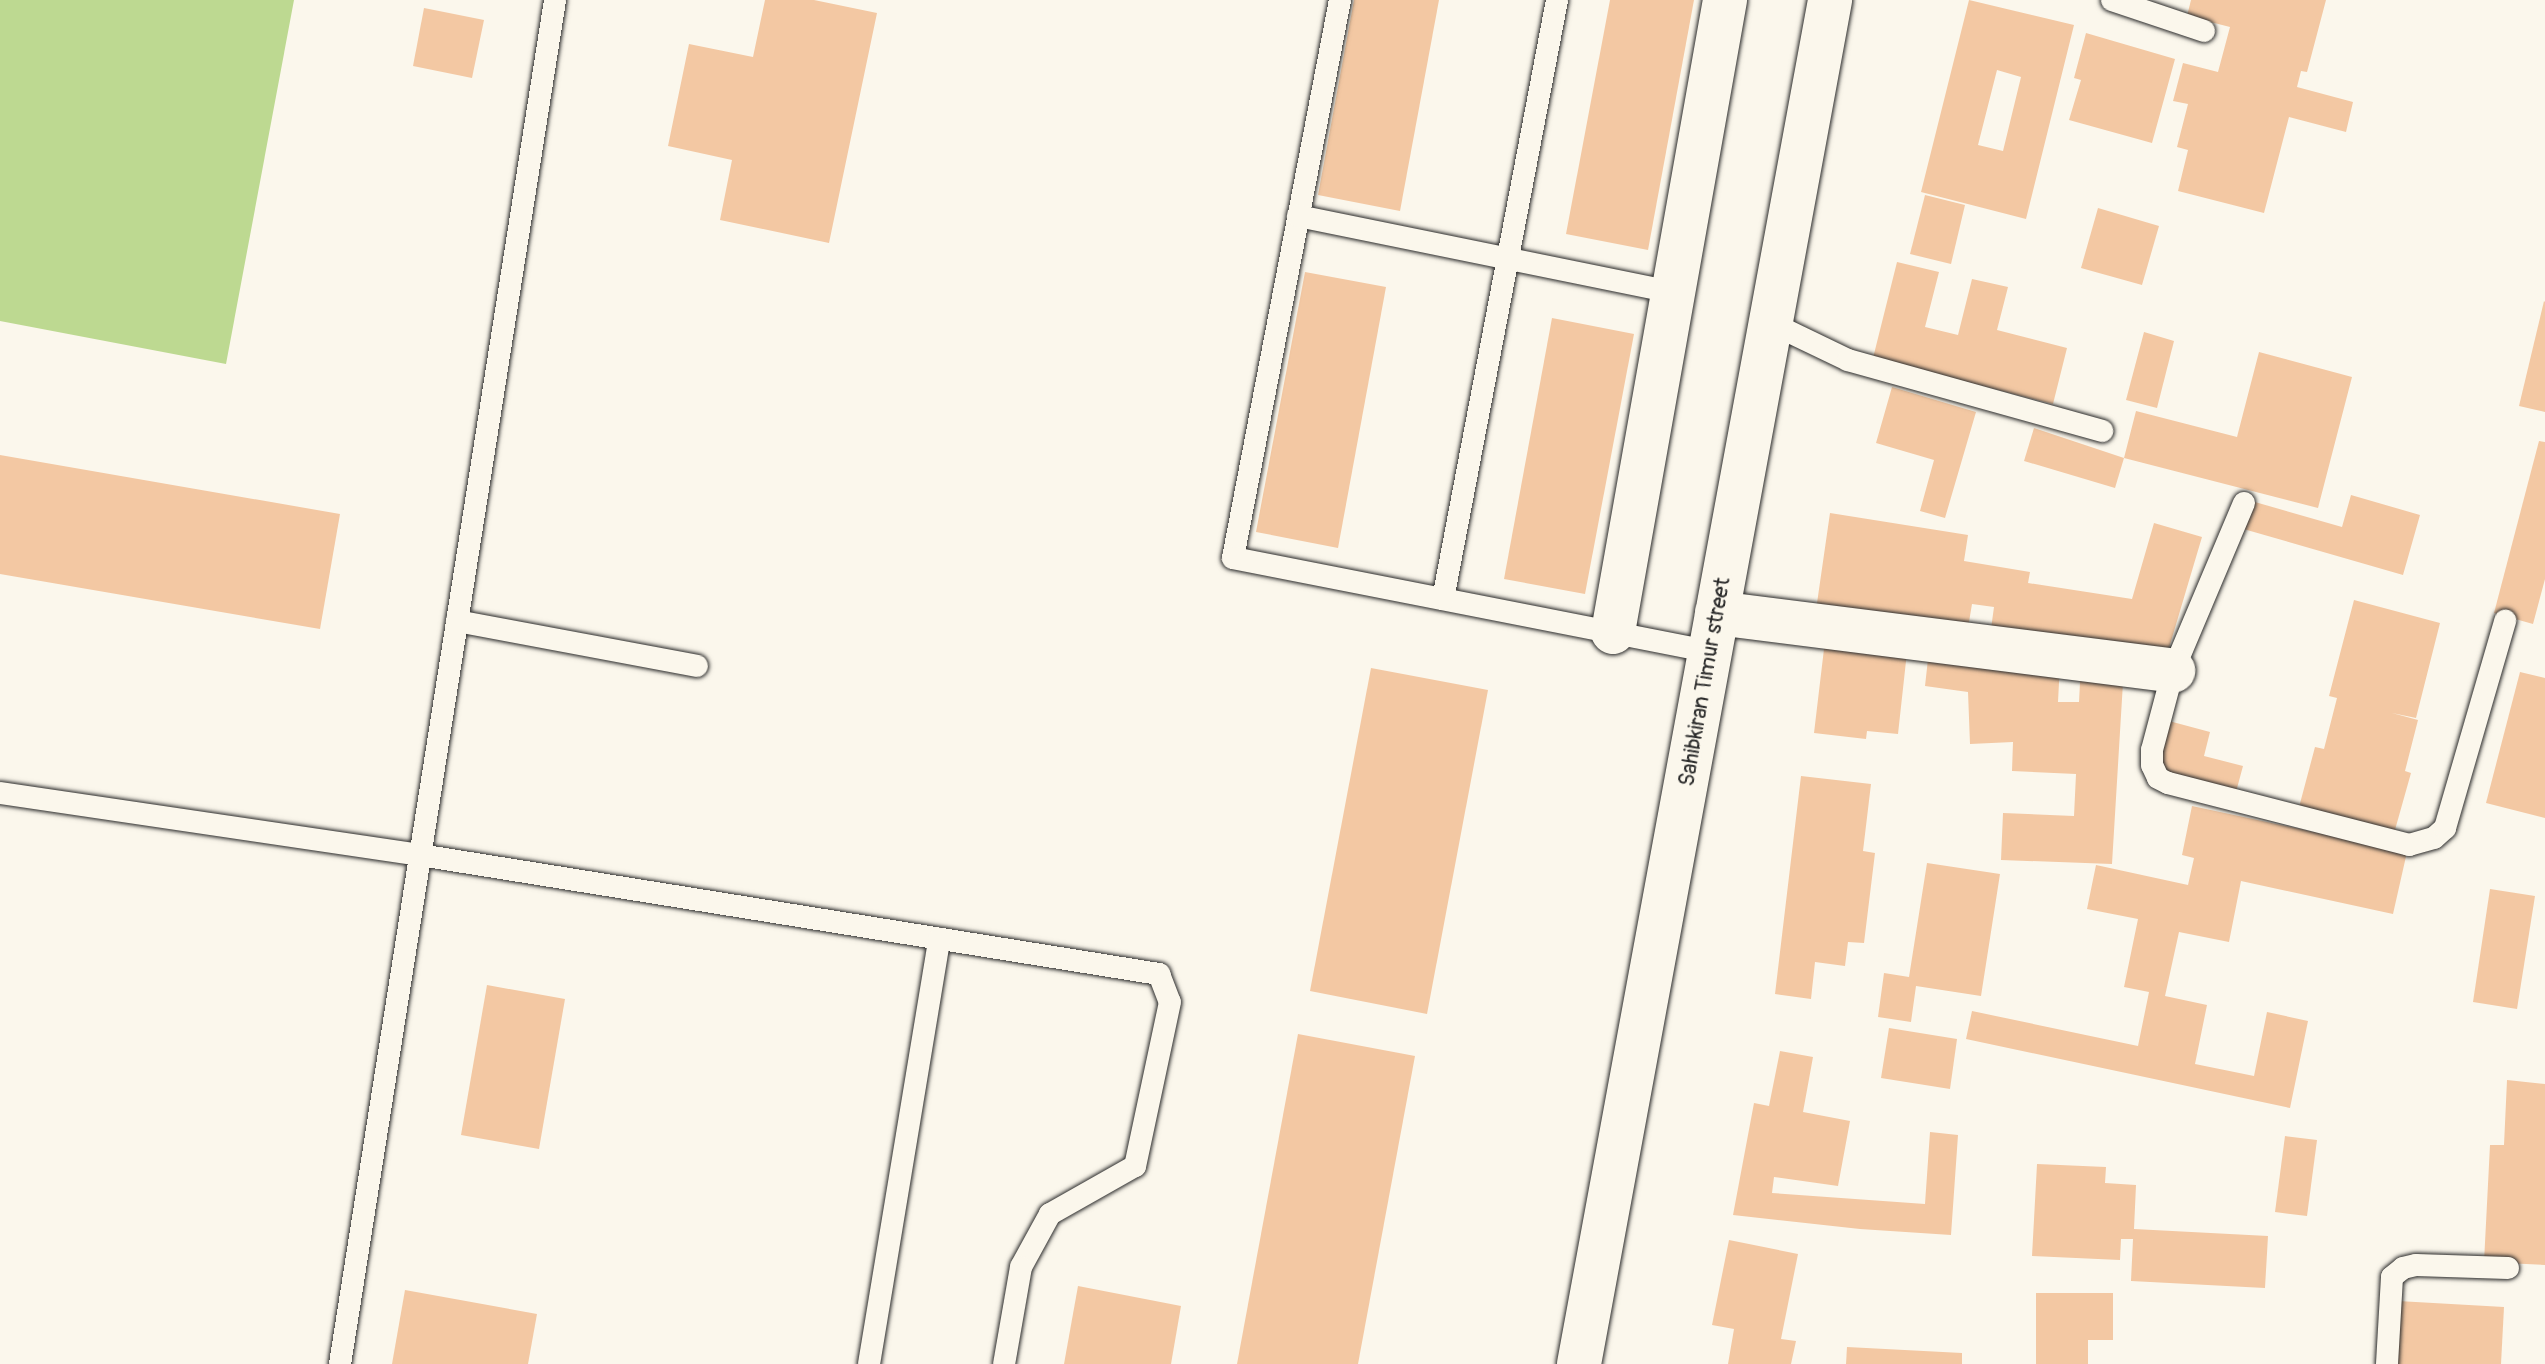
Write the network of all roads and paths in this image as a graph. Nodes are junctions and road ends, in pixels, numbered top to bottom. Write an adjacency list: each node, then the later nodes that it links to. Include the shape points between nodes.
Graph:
1 (555, 0): 15 (lane)
2 (1340, 0): 8 (lane)
3 (1557, 0): 9 (lane)
4 (1725, 0): 10 (main road)
5 (1830, 0): 11 (main road, Sahibkiran Timur street)
6 (2112, 0): 7 (lane)
7 (2204, 31)
8 (1298, 216): 9 (lane); 14 (lane, via 1233,558)
9 (1508, 259): 10 (lane); 14 (lane)
10 (1673, 292): 17 (main road)
11 (1771, 323): 12 (lane, via 1848,360); 18 (main road, Sahibkiran Timur street)
12 (2102, 431)
13 (2244, 503): 20 (lane)
14 (1443, 599): 17 (lane)
15 (457, 621): 19 (lane); 22 (lane)
16 (2505, 621): 20 (lane, via 2445,828 2434,838 2409,845 2158,778 2152,750)
17 (1613, 632): 18 (lane)
18 (1714, 632): 20 (main road); 28 (main road, Sahibkiran Timur street)
19 (697, 666)
20 (2173, 671)
21 (0, 793): 22 (lane)
22 (420, 855): 23 (lane); 25 (lane)
23 (939, 939): 26 (lane); 27 (lane, via 1159,974 1170,1002 1135,1166 1050,1214 1021,1267)
24 (2508, 1268): 29 (lane, via 2403,1268 2392,1277)
25 (340, 1364)
26 (869, 1364)
27 (1004, 1364)
28 (1579, 1364)
29 (2387, 1364)

